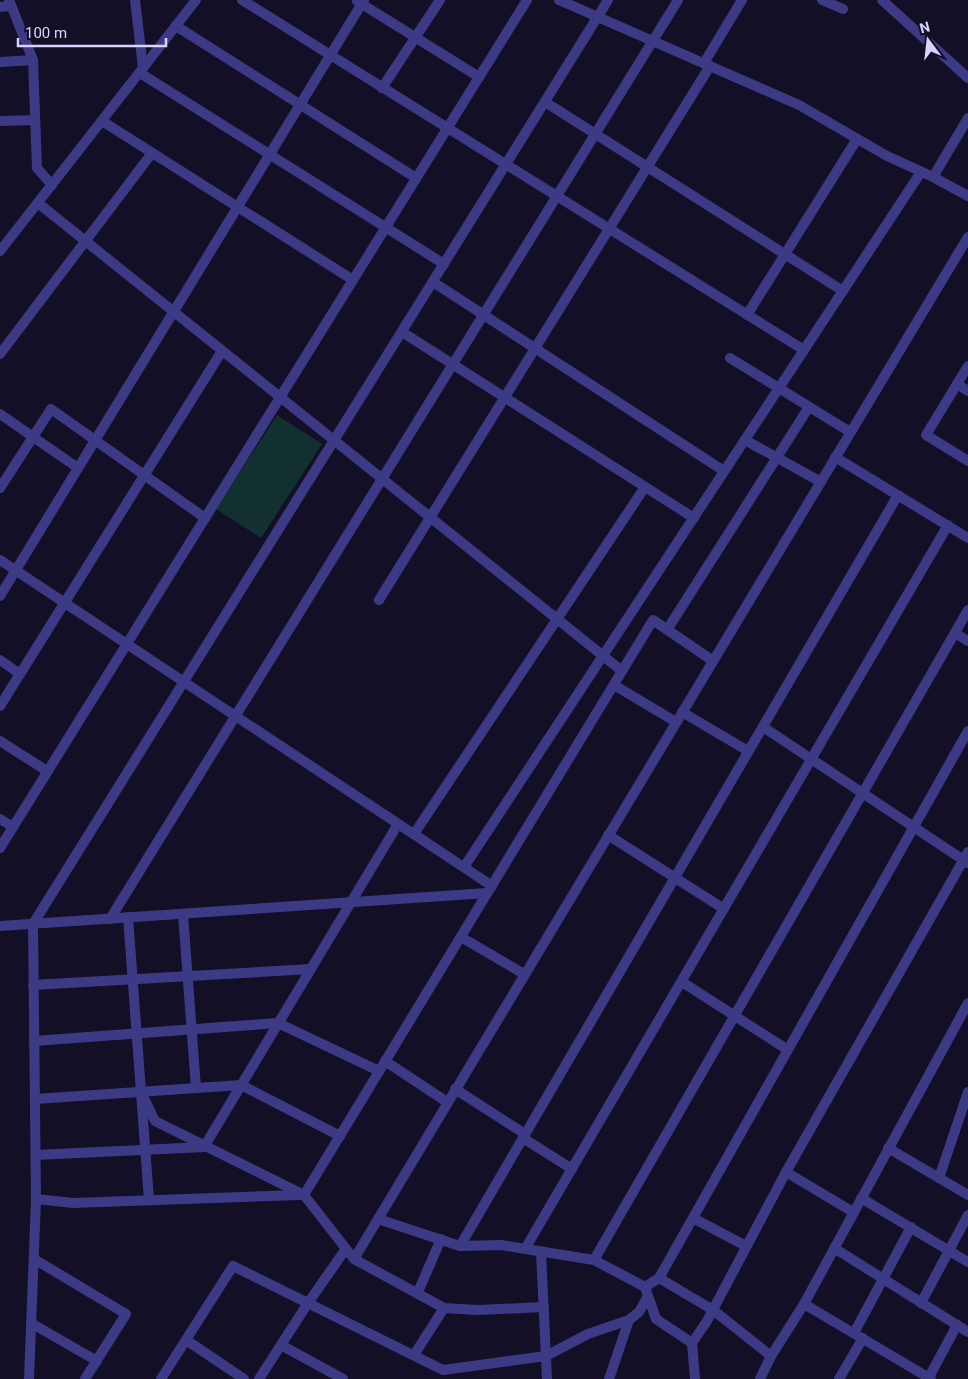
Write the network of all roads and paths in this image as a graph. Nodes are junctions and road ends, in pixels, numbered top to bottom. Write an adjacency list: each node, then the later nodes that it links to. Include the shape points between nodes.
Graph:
1 (135, 0): 23 (street)
2 (196, 0): 16 (street)
3 (242, 0): 19 (street)
4 (440, 0): 17 (street)
5 (527, 0): 24 (street)
6 (559, 0): 15 (street)
7 (608, 0): 15 (street)
8 (678, 0): 18 (street)
9 (742, 0): 22 (street)
10 (822, 0): 14 (street)
11 (882, 0): 25 (street)
12 (360, 1): 17 (street); 19 (street)
13 (6, 4): 20 (street)
14 (843, 9)
15 (598, 17): 18 (street); 27 (street)
16 (176, 26): 23 (street); 28 (street)
17 (416, 37): 24 (street); 26 (street)
18 (653, 41): 22 (street); 34 (street)
19 (330, 55): 26 (street); 28 (street)
20 (33, 60): 21 (street); 30 (street)
21 (0, 62)
22 (707, 65): 35 (street, via 799,105); 39 (street)
23 (142, 70): 32 (street); 37 (street)
24 (479, 77): 33 (street)
25 (968, 78)
26 (382, 88): 33 (street)
27 (545, 102): 34 (street); 38 (street)
28 (300, 105): 37 (street); 42 (street)
29 (968, 118): 41 (street)
30 (35, 120): 31 (street); 43 (street, via 36,168)
31 (0, 121)
32 (102, 121): 36 (street); 43 (street)
33 (447, 128): 38 (street); 42 (street)
34 (595, 134): 39 (street); 44 (street)
35 (857, 139): 40 (street); 53 (street)
36 (152, 153): 47 (street); 51 (street)
37 (270, 154): 47 (street); 48 (street)
38 (506, 165): 44 (street); 54 (street)
39 (648, 167): 49 (street); 53 (street)
40 (921, 172): 41 (street); 57 (street)
41 (933, 177): 45 (street)
42 (416, 178): 48 (street)
43 (52, 185): 46 (street)
44 (557, 196): 49 (street); 59 (street)
45 (968, 196)
46 (38, 203): 51 (street); 52 (street)
47 (237, 207): 55 (street); 58 (street)
48 (386, 227): 54 (street); 55 (street)
49 (609, 229): 60 (street); 62 (street)
50 (968, 237): 76 (street)
51 (86, 241): 58 (street); 65 (street)
52 (2, 246)
53 (785, 254): 57 (street); 60 (street)
54 (444, 264): 56 (street)
55 (353, 280): 72 (street)
56 (433, 282): 59 (street); 61 (street)
57 (843, 290): 63 (street)
58 (173, 312): 64 (street); 78 (street)
59 (484, 315): 62 (street); 67 (street)
60 (747, 315): 63 (street)
61 (402, 332): 67 (street); 80 (street)
62 (535, 348): 73 (street); 85 (street)
63 (804, 350): 70 (street)
64 (222, 351): 72 (street); 86 (street)
65 (0, 354)
66 (730, 358): 70 (street)
67 (453, 364): 73 (street); 87 (street)
68 (968, 366): 69 (street)
69 (957, 384): 71 (street); 83 (street, via 926,435)
70 (779, 388): 74 (street); 79 (street)
71 (968, 391)
72 (280, 398): 80 (street); 92 (street)
73 (505, 398): 89 (street); 93 (street)
74 (809, 407): 76 (street); 82 (street)
75 (0, 414): 77 (street)
76 (850, 432): 81 (street)
77 (33, 436): 78 (street, via 51,409); 84 (street); 90 (street)
78 (95, 440): 84 (street); 86 (street)
79 (745, 440): 82 (street); 85 (street)
80 (334, 441): 87 (street); 113 (street)
81 (836, 457): 88 (street); 91 (street)
82 (776, 458): 88 (street); 104 (street)
83 (968, 461)
84 (78, 468): 98 (street)
85 (724, 471): 94 (street)
86 (144, 475): 92 (street); 101 (street)
87 (382, 479): 93 (street); 117 (street)
88 (821, 482): 110 (street)
89 (645, 487): 94 (street); 103 (street)
90 (0, 488)
91 (898, 495): 95 (street); 119 (street)
92 (205, 518): 107 (street)
93 (430, 518): 100 (street); 103 (street)
94 (694, 518): 108 (street)
95 (948, 526): 96 (street); 123 (street)
96 (968, 538)
97 (0, 560): 98 (street)
98 (16, 570): 99 (street); 101 (street)
99 (0, 596)
100 (379, 600)
101 (65, 603): 107 (street); 112 (street)
102 (968, 610): 105 (street)
103 (557, 619): 108 (street); 130 (street)
104 (667, 630): 110 (street); 111 (street, via 653,620)
105 (955, 633): 106 (street); 125 (street)
106 (968, 641)
107 (127, 644): 113 (street); 124 (street)
108 (603, 655): 111 (street); 134 (street)
109 (0, 660): 112 (street)
110 (713, 661): 116 (street)
111 (622, 671): 114 (street)
112 (20, 674): 115 (street)
113 (184, 682): 117 (street); 142 (street)
114 (614, 685): 118 (street); 136 (street)
115 (0, 706)
116 (682, 712): 118 (street); 122 (street)
117 (235, 716): 127 (street); 141 (street)
118 (676, 722): 131 (street)
119 (763, 726): 122 (street); 123 (street)
120 (968, 731): 129 (street)
121 (0, 740): 124 (street)
122 (748, 751): 135 (street)
123 (812, 758): 125 (street); 138 (street)
124 (48, 771): 128 (street)
125 (863, 792): 129 (street); 152 (street)
126 (0, 819): 128 (street)
127 (398, 824): 130 (street); 137 (street)
128 (13, 827): 132 (street)
129 (914, 828): 133 (street); 157 (street)
130 (414, 834): 134 (street)
131 (608, 835): 135 (street); 146 (street)
132 (0, 848)
133 (966, 859): 174 (street)
134 (464, 867): 136 (street)
135 (674, 878): 138 (street); 168 (street)
136 (490, 890): 137 (street); 144 (street)
137 (351, 902): 139 (street); 145 (street)
138 (724, 909): 149 (street)
139 (183, 914): 140 (street); 147 (street)
140 (128, 917): 141 (street); 148 (street)
141 (110, 919): 142 (street)
142 (33, 924): 143 (street); 150 (street)
143 (0, 926)
144 (461, 937): 146 (street); 158 (street)
145 (311, 969): 147 (street); 153 (street)
146 (524, 974): 162 (street)
147 (188, 976): 148 (street); 154 (street)
148 (133, 979): 150 (street); 155 (street)
149 (682, 982): 152 (street); 173 (street)
150 (33, 985): 156 (street)
151 (968, 1003): 170 (street)
152 (734, 1016): 157 (street); 196 (street)
153 (278, 1023): 154 (street); 159 (street); 160 (street)
154 (192, 1030): 155 (street); 161 (street)
155 (136, 1034): 156 (street); 163 (street)
156 (34, 1041): 165 (street)
157 (788, 1050): 184 (street)
158 (385, 1061): 159 (street); 166 (street)
159 (379, 1071): 167 (street)
160 (241, 1085): 161 (street); 167 (street); 169 (street)
161 (196, 1088): 163 (street)
162 (456, 1089): 166 (street); 168 (street)
163 (141, 1092): 165 (street); 169 (street, via 155,1121); 171 (street)
164 (968, 1092): 175 (street)
165 (35, 1099): 172 (street)
166 (448, 1102): 183 (street)
167 (340, 1136): 176 (street)
168 (524, 1136): 173 (street); 187 (street)
169 (204, 1147): 171 (street); 176 (street)
170 (888, 1148): 175 (street); 178 (street)
171 (145, 1150): 172 (street); 180 (street)
172 (36, 1156): 179 (street)
173 (572, 1169): 190 (street)
174 (786, 1172): 181 (street); 188 (street)
175 (939, 1178): 177 (street)
176 (304, 1195): 180 (street); 191 (street)
177 (968, 1195)
178 (861, 1198): 181 (street); 185 (street)
179 (36, 1199): 180 (street, via 72,1202); 194 (street)
180 (149, 1200)
181 (853, 1212): 189 (street)
182 (968, 1215): 192 (street)
183 (378, 1218): 186 (street); 195 (street)
184 (693, 1218): 188 (street); 198 (street)
185 (911, 1228): 192 (street); 199 (street)
186 (441, 1239): 187 (street); 200 (street)
187 (460, 1246): 190 (street)
188 (746, 1246): 207 (street)
189 (834, 1248): 199 (street); 204 (street)
190 (526, 1249): 193 (street)
191 (345, 1250): 195 (street); 202 (street)
192 (949, 1250): 197 (street); 203 (street)
193 (541, 1252): 196 (street); 205 (street)
194 (34, 1259): 211 (street); 221 (street, via 126,1314)
195 (354, 1259): 200 (street)
196 (594, 1260): 201 (street)
197 (968, 1262)
198 (659, 1278): 201 (street); 207 (street)
199 (883, 1279): 203 (street); 214 (street)
200 (418, 1292): 206 (street)
201 (646, 1292): 208 (street); 209 (street)
202 (308, 1303): 215 (street, via 233,1266); 217 (street); 218 (street)
203 (921, 1303): 212 (street)
204 (804, 1304): 214 (street); 220 (street)
205 (544, 1307): 206 (street); 219 (street)
206 (444, 1308): 218 (street)
207 (713, 1310): 216 (street); 220 (street)
208 (639, 1312): 209 (street); 210 (street)
209 (656, 1319): 216 (street)
210 (629, 1320): 219 (street, via 588,1334); 231 (street)
211 (31, 1323): 221 (street); 224 (street)
212 (957, 1325): 213 (street); 223 (street)
213 (968, 1332)
214 (858, 1336): 223 (street); 234 (street)
215 (186, 1340): 226 (street); 227 (street)
216 (692, 1343): 232 (street)
217 (281, 1345): 222 (street); 228 (street)
218 (414, 1355): 219 (street, via 443,1370)
219 (546, 1356): 230 (street)
220 (771, 1356): 233 (street)
221 (97, 1361): 225 (street)
222 (326, 1375): 229 (street)
223 (929, 1378)
224 (29, 1379)
225 (85, 1379)
226 (162, 1379)
227 (243, 1379)
228 (259, 1379)
229 (343, 1379)
230 (547, 1379)
231 (608, 1379)
232 (695, 1379)
233 (760, 1379)
234 (839, 1379)

